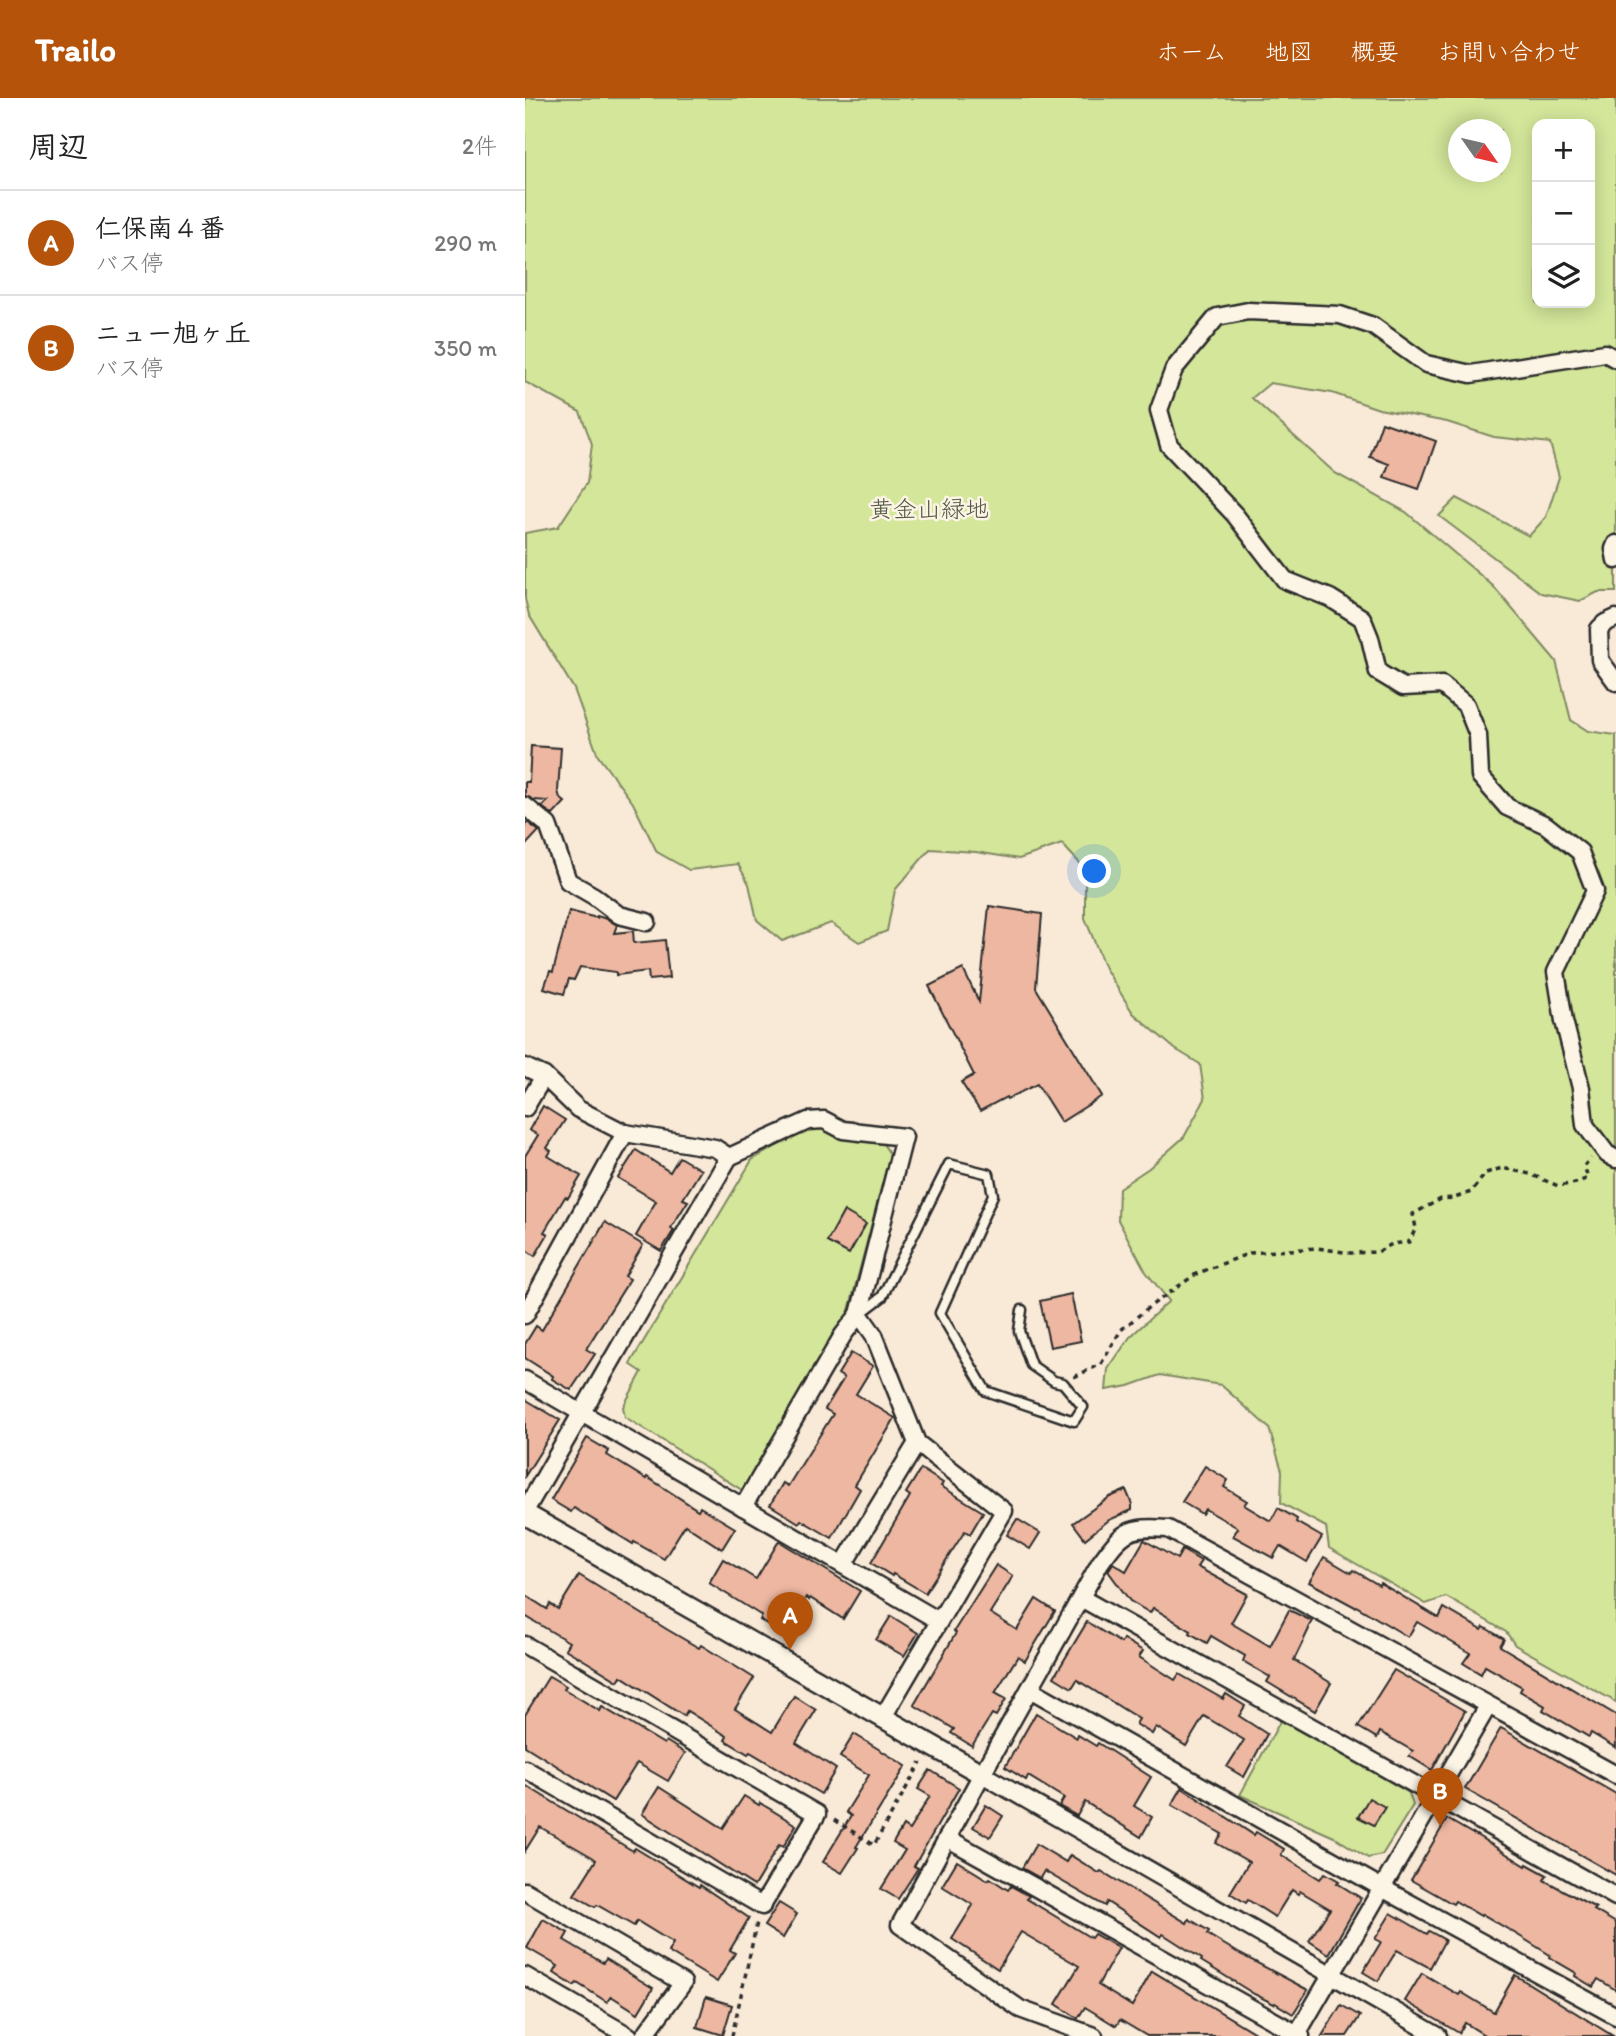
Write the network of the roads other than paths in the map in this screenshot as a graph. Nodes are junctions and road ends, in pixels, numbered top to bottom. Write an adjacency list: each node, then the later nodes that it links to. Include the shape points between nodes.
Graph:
1 (1616, 359): 13 (street, via 1605,353 1471,374 1426,364 1373,327 1340,315 1248,311 1217,317 1174,369 1159,410 1169,445 1235,514 1285,580 1330,598 1362,618 1378,672 1403,687 1442,685 1466,705 1478,736 1480,776 1507,807 1546,825 1580,852 1595,891 1556,972 1585,1125)
2 (1616, 544): 3 (street)
3 (1616, 559)
4 (1616, 618): 5 (street, via 1599,629 1599,639 1600,660)
5 (1616, 682)
6 (525, 806): 7 (street, via 548,825 568,881 619,915)
7 (647, 922)
8 (525, 1067): 9 (street)
9 (544, 1076): 10 (street); 11 (street, via 578,1109)
10 (525, 1108)
11 (625, 1133): 12 (street, via 715,1148); 16 (street)
12 (729, 1157): 15 (street, via 808,1121 824,1120 843,1130 904,1137); 18 (street)
13 (1616, 1159)
14 (1022, 1310): 15 (lane, via 1019,1331 1031,1365 1063,1383 1083,1407 1074,1421 986,1391 940,1314 993,1195 989,1174 949,1164 882,1297)
15 (859, 1314): 19 (street, via 874,1335); 20 (street)
16 (525, 1315)
17 (525, 1380): 18 (street)
18 (581, 1413): 20 (street); 21 (street)
19 (917, 1443): 22 (street); 24 (street, via 1004,1511)
20 (743, 1507): 22 (street)
21 (525, 1512): 28 (street)
22 (843, 1565): 24 (street)
23 (1081, 1598): 26 (street); 27 (street, via 1117,1539 1140,1527 1168,1529); 32 (street)
24 (940, 1621): 28 (street)
25 (525, 1645): 29 (street, via 817,1814 762,1906)
26 (1030, 1689): 30 (street); 34 (street)
27 (1488, 1706): 31 (street); 32 (street)
28 (883, 1717): 30 (street)
29 (525, 1769)
30 (982, 1774): 33 (street); 37 (street)
31 (1616, 1775)
32 (1435, 1797): 34 (street); 36 (street)
33 (947, 1838): 40 (street); 43 (street, via 899,1925 1020,2009)
34 (1381, 1888): 37 (street); 39 (street)
35 (525, 1891): 42 (street, via 683,1983)
36 (1616, 1897)
37 (1331, 1975): 40 (street); 44 (street)
38 (525, 1976): 41 (street)
39 (1616, 2016)
40 (1299, 2035)
41 (629, 2036)
42 (644, 2036)
43 (1094, 2036)
44 (1438, 2036)

